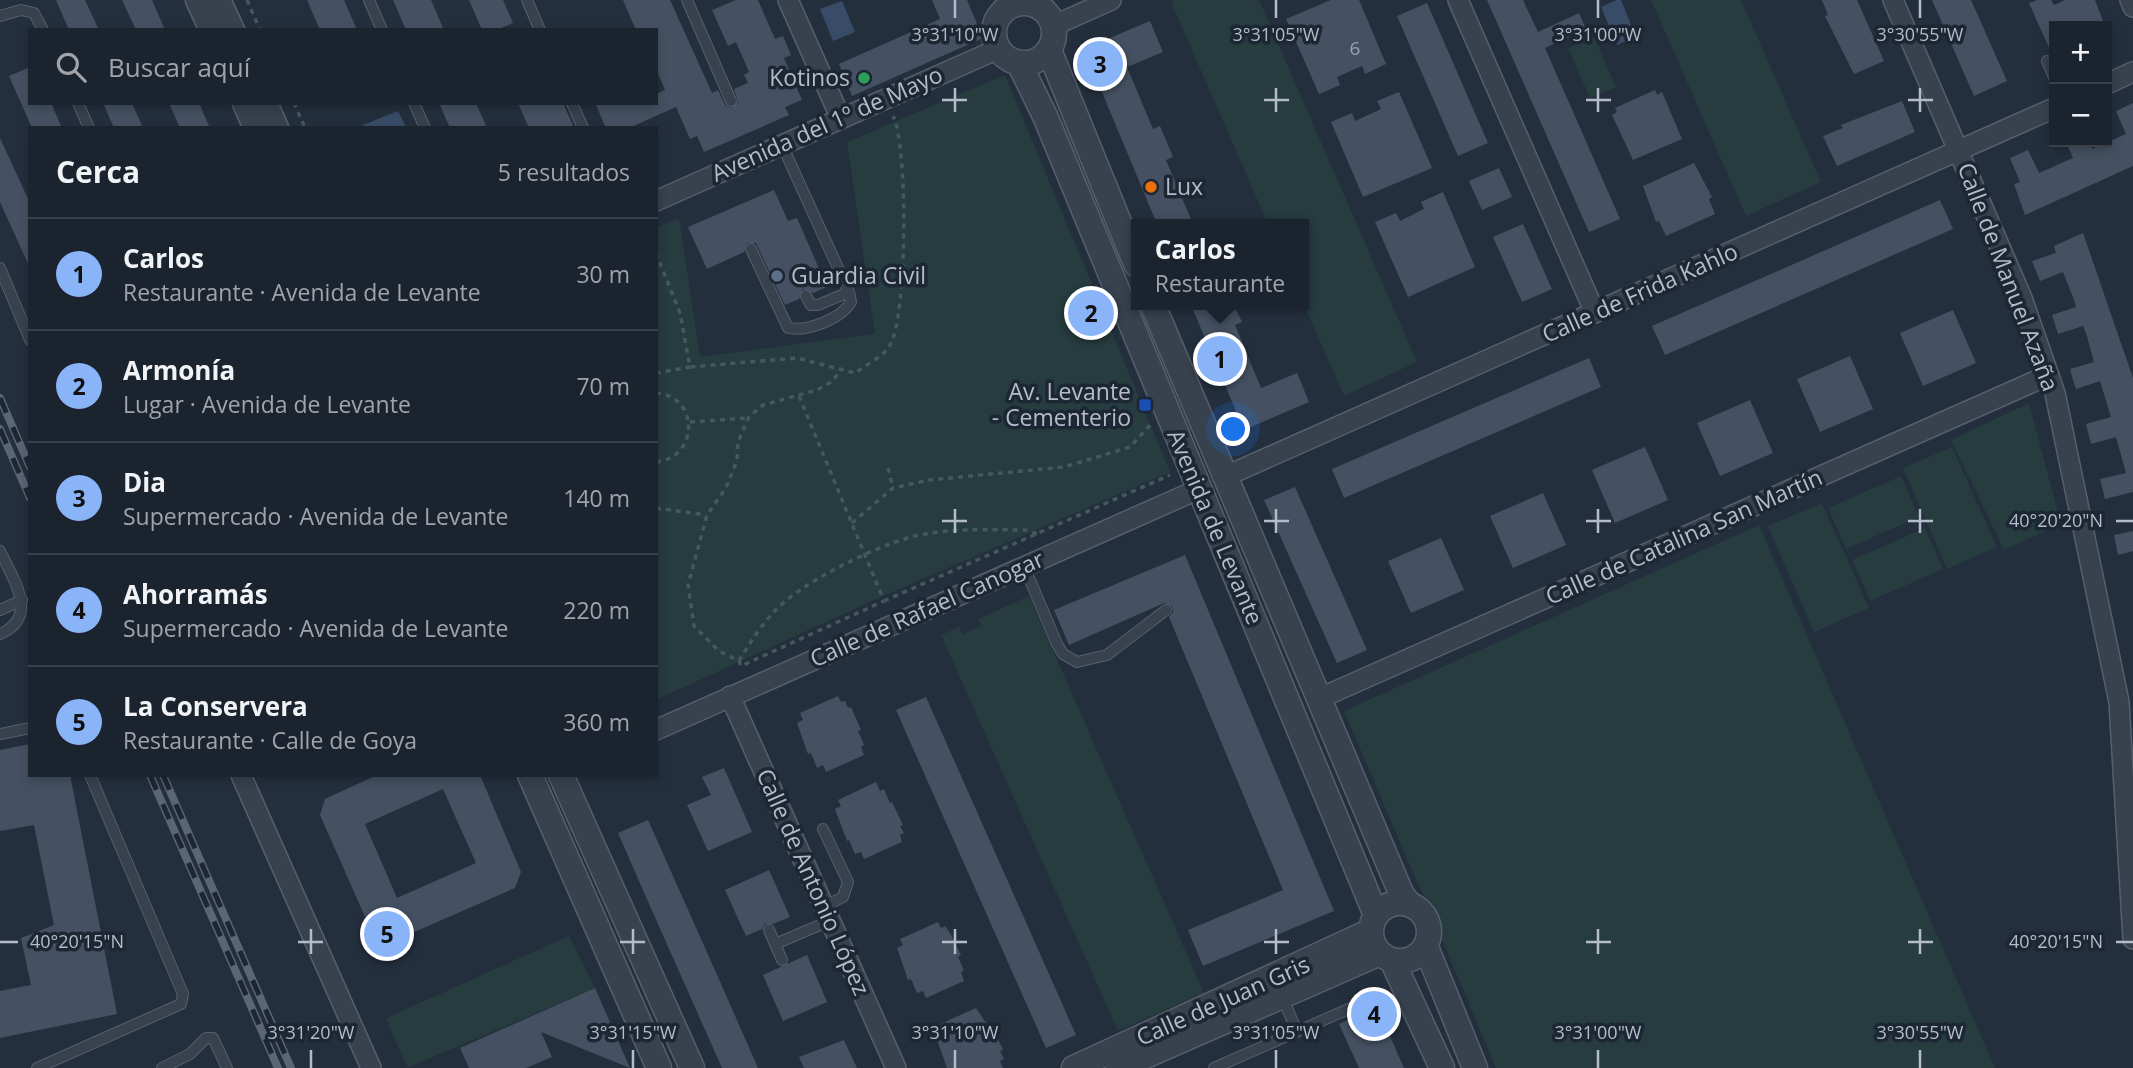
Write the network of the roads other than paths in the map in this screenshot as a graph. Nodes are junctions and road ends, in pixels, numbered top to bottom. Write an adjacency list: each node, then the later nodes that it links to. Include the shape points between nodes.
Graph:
1 (198, 0): 17 (street)
2 (218, 0): 18 (street)
3 (369, 0): 19 (lane)
4 (527, 0): 20 (lane)
5 (687, 0): 28 (lane)
6 (788, 0): 35 (street)
7 (1111, 0): 15 (street)
8 (1458, 0): 50 (street)
9 (1893, 0): 42 (street, Calle de Manuel Azaña)
10 (2130, 0): 13 (street)
11 (1031, 2): 12 (street); 15 (street, via 1046,12)
12 (999, 6): 21 (street, via 994,35)
13 (2133, 7)
14 (0, 16): 16 (lane, via 21,10 34,13)
15 (1053, 26): 22 (street)
16 (42, 28)
17 (211, 28)
18 (231, 28)
19 (381, 28)
20 (539, 28)
21 (998, 48): 24 (street); 35 (street, Avenida del 1º de Mayo)
22 (1049, 50): 24 (street, via 1036,61); 45 (street)
23 (2047, 61): 25 (lane)
24 (1019, 63): 54 (street, Avenida de Levante)
25 (2049, 66)
26 (2133, 72): 27 (street)
27 (2112, 82)
28 (731, 101)
29 (79, 105): 36 (lane)
30 (246, 105): 37 (street)
31 (266, 105): 38 (street)
32 (415, 105): 39 (lane)
33 (573, 105): 40 (lane)
34 (2049, 110): 42 (street, Calle de Frida Kahlo)
35 (841, 119): 41 (street, Avenida del 1º de Mayo)
36 (88, 126)
37 (255, 126)
38 (275, 126)
39 (424, 126)
40 (582, 126)
41 (782, 145): 43 (street, Avenida del 1º de Mayo); 47 (lane)
42 (1959, 150): 50 (street, Calle de Frida Kahlo); 52 (street, Calle de Manuel Azaña, via 2022,298)
43 (658, 200)
44 (751, 249): 47 (lane, via 788,328 803,330 845,311)
45 (1131, 252)
46 (0, 268): 51 (lane)
47 (849, 292): 48 (lane, via 818,305 811,305)
48 (806, 296)
49 (1155, 310): 53 (street, Avenida de Levante)
50 (1595, 313): 53 (street, Calle de Frida Kahlo)
51 (28, 335)
52 (2049, 375): 62 (street, Calle de Catalina San Martín); 74 (street, Calle de Manuel Azaña, via 2083,517 2119,702)
53 (1224, 477): 62 (street, Avenida de Levante)
54 (1199, 489): 56 (street, Calle de Rafael Canogar); 75 (street, Avenida de Levante)
55 (0, 551): 57 (lane)
56 (1024, 566): 59 (lane, via 1057,644 1077,662 1107,655); 61 (street, Calle de Rafael Canogar)
57 (22, 600): 58 (lane); 60 (lane, via 22,617)
58 (0, 610)
59 (1166, 610)
60 (0, 634)
61 (730, 696): 64 (street, Calle de Rafael Canogar); 72 (street, Calle de Antonio López)
62 (1318, 699): 71 (street, Avenida de Levante)
63 (28, 728): 65 (lane)
64 (658, 729)
65 (0, 734)
66 (91, 777): 82 (lane, via 183,994 181,1004)
67 (242, 777): 85 (street)
68 (531, 777): 86 (street)
69 (562, 777): 87 (street)
70 (823, 829): 72 (lane, via 848,882 843,897)
71 (1408, 903): 75 (street, via 1396,902); 77 (street, via 1422,911 1429,924)
72 (828, 913): 76 (lane); 88 (street, Calle de Antonio López)
73 (769, 930): 76 (lane)
74 (2133, 939)
75 (1380, 940): 77 (street, via 1412,959); 79 (street, Calle de Juan Gris); 89 (street, Calle de Juan Gris); 92 (street, Avenida de Levante)
76 (775, 944): 78 (lane)
77 (1426, 947): 93 (street)
78 (782, 960)
79 (1282, 997): 81 (lane); 90 (street, Calle de Juan Gris)
80 (1353, 1007): 81 (lane)
81 (1297, 1031): 91 (lane)
82 (37, 1068)
83 (162, 1068): 84 (lane, via 190,1054 206,1038 213,1038)
84 (227, 1068)
85 (371, 1068)
86 (659, 1068)
87 (692, 1068)
88 (896, 1068)
89 (1074, 1068)
90 (1118, 1068)
91 (1214, 1068)
92 (1442, 1068)
93 (1475, 1068)

